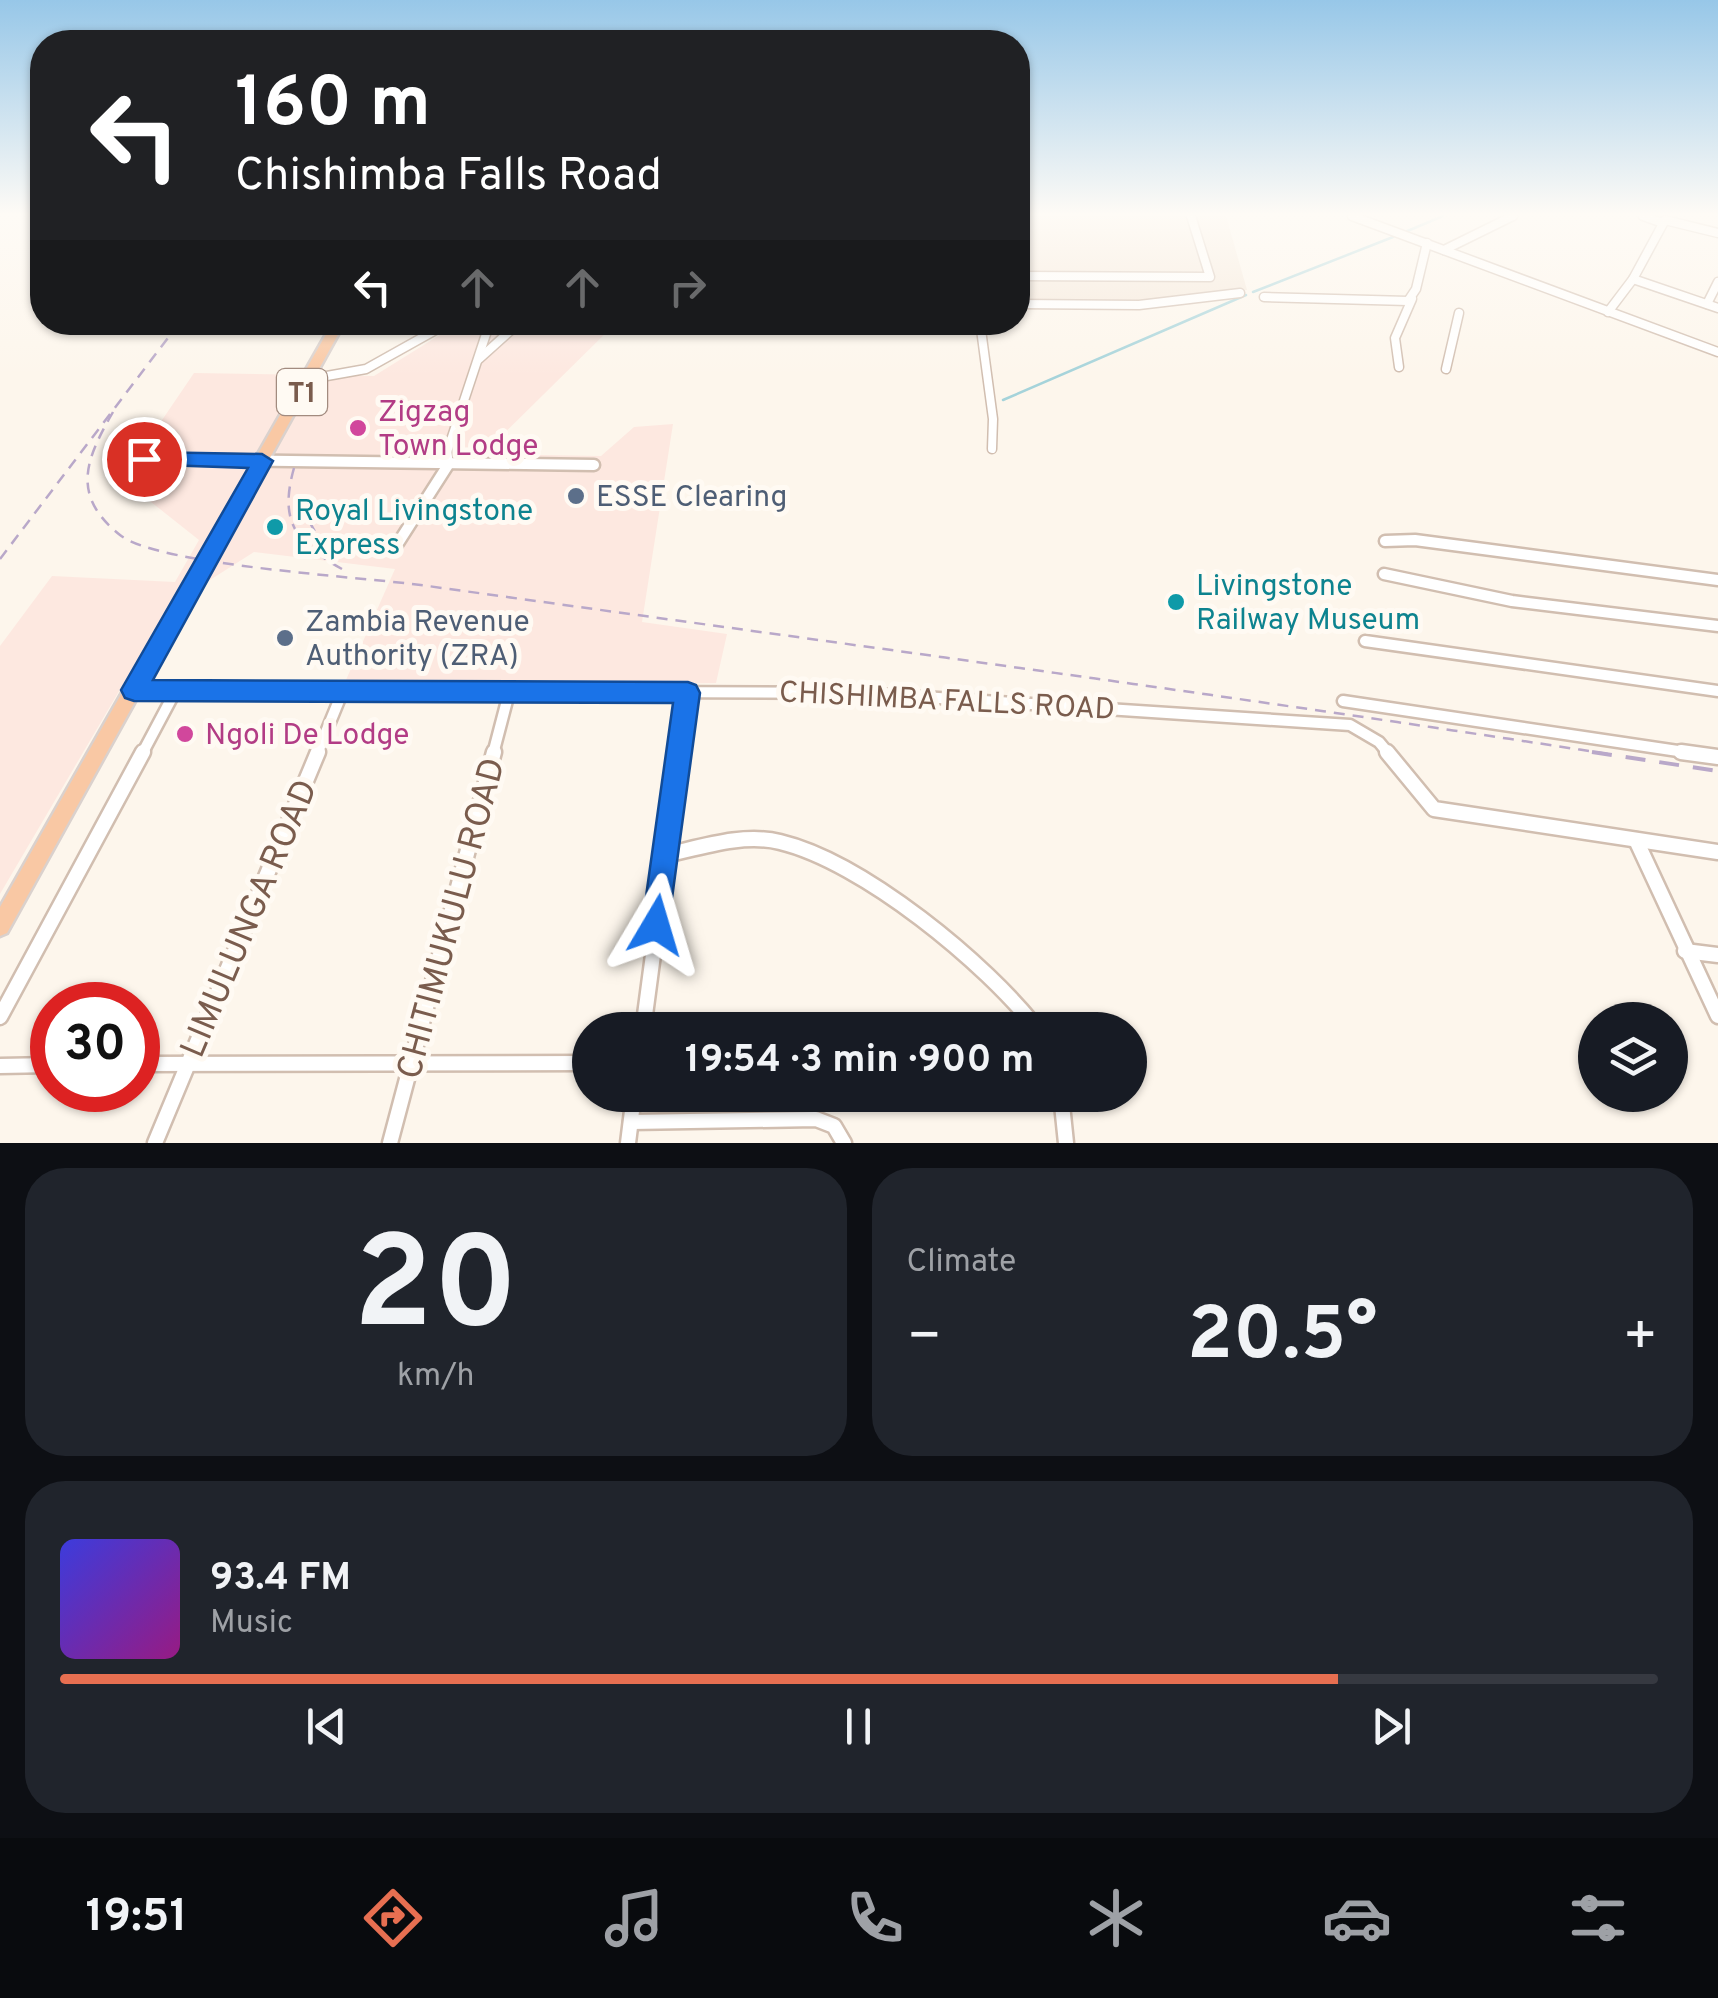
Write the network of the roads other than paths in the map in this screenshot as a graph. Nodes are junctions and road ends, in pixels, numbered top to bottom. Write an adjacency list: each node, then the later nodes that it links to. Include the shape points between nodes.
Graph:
1 (1208, 269): 5 (street, via 1210,277)
2 (1420, 269): 10 (street)
3 (1495, 269): 14 (street)
4 (1637, 269): 6 (street)
5 (1030, 276)
6 (1632, 279): 12 (street); 14 (street)
7 (1718, 282): 12 (street)
8 (1240, 293): 11 (street, via 1139,305)
9 (1264, 298): 10 (street)
10 (1412, 299): 23 (street, via 1396,338)
11 (1030, 304)
12 (1707, 304): 13 (street)
13 (1718, 308)
14 (1608, 312): 21 (street)
15 (1459, 313): 24 (street)
16 (332, 335): 25 (highway, T1)
17 (430, 335): 25 (street, via 384,364)
18 (486, 335): 22 (street)
19 (506, 335): 22 (street)
20 (982, 335): 26 (street)
21 (1718, 352)
22 (479, 359): 29 (street, via 446,445)
23 (1399, 367)
24 (1446, 369)
25 (310, 379): 28 (highway, T1)
26 (992, 448)
27 (144, 459): 28 (street)
28 (262, 461): 29 (street); 37 (highway, T1)
29 (448, 465): 30 (street); 32 (street)
30 (594, 465)
31 (1386, 541): 34 (street)
32 (393, 550)
33 (1384, 574): 35 (street, via 1512,601)
34 (1718, 580)
35 (1718, 626)
36 (1365, 642): 39 (street)
37 (134, 690): 38 (street, CHISHIMBA FALLS ROAD); 48 (highway, T1)
38 (176, 690): 40 (street, CHISHIMBA FALLS ROAD); 54 (street)
39 (1718, 691)
40 (342, 693): 41 (street, CHISHIMBA FALLS ROAD); 55 (street, LIMULUNGA ROAD)
41 (510, 693): 42 (street, CHISHIMBA FALLS ROAD); 60 (street, CHITIMUKULU ROAD)
42 (688, 693): 45 (street, CHISHIMBA FALLS ROAD, via 961,697 1350,725 1379,742 1434,809); 47 (street)
43 (1342, 701): 44 (street)
44 (1718, 756)
45 (1636, 840): 46 (street, CHISHIMBA FALLS ROAD); 49 (street)
46 (1718, 852)
47 (666, 855): 51 (street); 52 (street, via 741,839 777,841 846,869 990,976)
48 (0, 926)
49 (1685, 951): 50 (street); 53 (street)
50 (1718, 955)
51 (645, 1012)
52 (1022, 1012)
53 (1718, 1016)
54 (0, 1017)
55 (188, 1063): 57 (street); 60 (street); 64 (street, LIMULUNGA ROAD)
56 (572, 1063): 60 (street)
57 (160, 1064)
58 (30, 1065): 59 (street)
59 (0, 1066)
60 (410, 1066): 65 (street, CHITIMUKULU ROAD)
61 (632, 1112): 63 (street)
62 (1063, 1112): 68 (street)
63 (631, 1122): 66 (street); 67 (street, via 816,1120 834,1126)
64 (156, 1143)
65 (390, 1143)
66 (628, 1143)
67 (844, 1143)
68 (1066, 1143)

